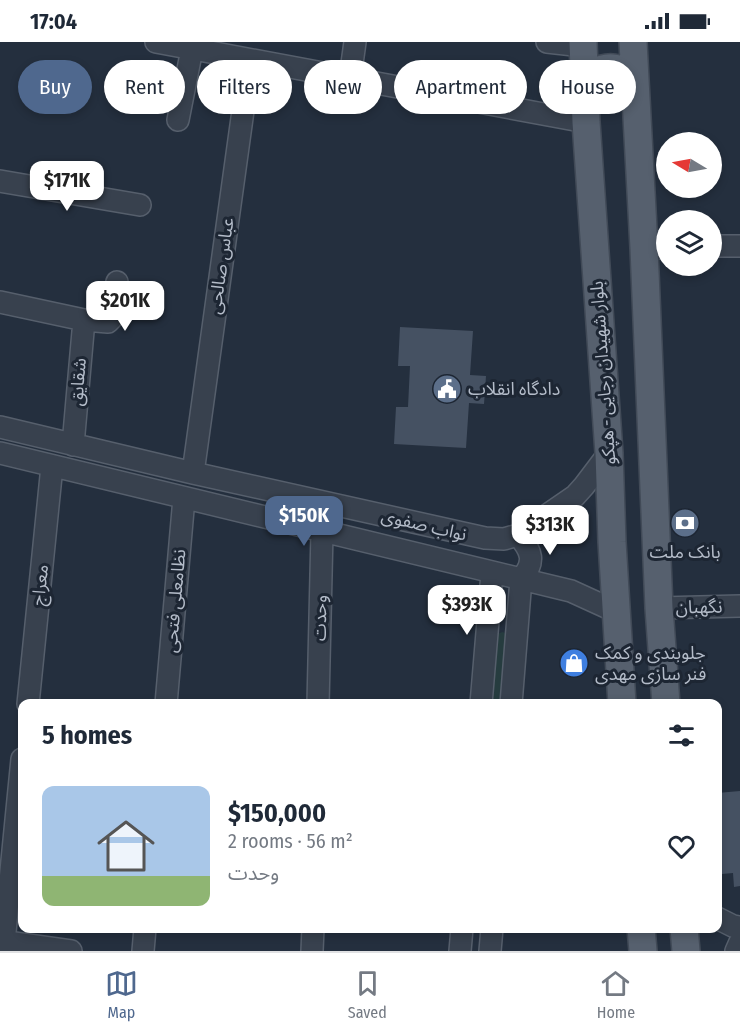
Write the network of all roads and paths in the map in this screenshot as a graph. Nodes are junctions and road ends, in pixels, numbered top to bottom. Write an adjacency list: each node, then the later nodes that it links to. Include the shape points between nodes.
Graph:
1 (158, 42): 7 (street)
2 (355, 42): 9 (street)
3 (547, 42): 5 (street)
4 (633, 42): 11 (main road)
5 (583, 44): 10 (main road, بلوار شهیدان رجایی - هپکو)
6 (225, 48): 7 (street); 8 (street)
7 (192, 49): 16 (street)
8 (250, 60)
9 (352, 60)
10 (583, 60)
11 (633, 60)
12 (382, 84): 17 (street)
13 (636, 97): 22 (main road)
14 (243, 114): 31 (street, عباس صالحی)
15 (585, 114): 17 (main road, بلوار شهیدان رجایی - هپکو)
16 (178, 120)
17 (585, 122): 29 (main road, بلوار شهیدان رجایی - هپکو)
18 (0, 181): 19 (street)
19 (140, 205)
20 (722, 246): 21 (street)
21 (740, 246)
22 (655, 248): 38 (main road)
23 (117, 282): 25 (street, via 111,319)
24 (0, 302): 25 (street)
25 (84, 320): 27 (street, شقایق)
26 (0, 427): 27 (street, نواب صفوی)
27 (73, 445): 31 (street, نواب صفوی)
28 (0, 453): 30 (street, نواب صفوی)
29 (609, 453): 34 (street, نواب صفوی, via 574,496); 39 (main road, بلوار شهیدان رجایی - هپکو)
30 (52, 466): 32 (street, نواب صفوی); 40 (street, معراج)
31 (193, 473): 34 (street, نواب صفوی, via 485,538)
32 (184, 498): 33 (street, نواب صفوی); 41 (street, نظامعلی فتحی)
33 (322, 531): 35 (street, نواب صفوی); 42 (street, وحدت)
34 (518, 535): 36 (street, via 531,555 530,566)
35 (492, 573): 36 (street, نواب صفوی); 43 (street)
36 (521, 579): 39 (street, نواب صفوی, via 571,591); 44 (street)
37 (740, 606): 38 (street, نگهبان)
38 (659, 608): 46 (main road)
39 (617, 612): 45 (main road, بلوار شهیدان رجایی - هپکو)
40 (29, 699)
41 (166, 699)
42 (318, 699)
43 (481, 699)
44 (511, 699)
45 (622, 699)
46 (666, 699)
47 (18, 796): 56 (street)
48 (722, 920): 49 (street)
49 (740, 927)
50 (145, 933): 59 (street)
51 (313, 933): 60 (street)
52 (462, 933): 61 (street)
53 (492, 933): 62 (street)
54 (641, 933): 63 (main road)
55 (684, 933): 64 (main road)
56 (2, 942): 58 (street)
57 (740, 942): 65 (street)
58 (71, 951)
59 (143, 951)
60 (312, 951)
61 (460, 951)
62 (490, 951)
63 (643, 951)
64 (686, 951)
65 (736, 951)

